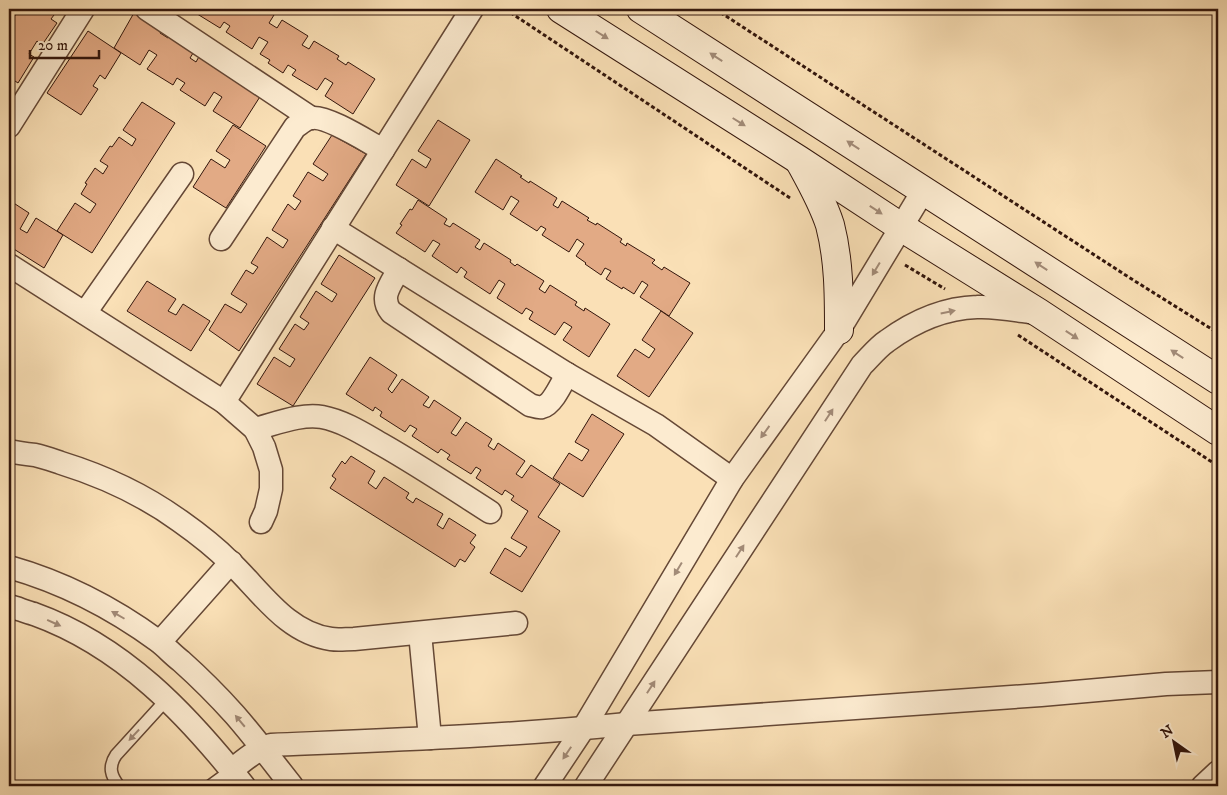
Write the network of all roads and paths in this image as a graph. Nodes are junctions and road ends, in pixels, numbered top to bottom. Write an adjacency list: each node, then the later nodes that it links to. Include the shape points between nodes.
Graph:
1 (83, 9): 9 (street)
2 (148, 9): 8 (street)
3 (472, 9): 10 (street)
4 (505, 9): 14 (path)
5 (561, 9): 11 (main road, one-way to 11)
6 (641, 9): 13 (main road, one-way to 6)
7 (715, 9): 25 (path)
8 (311, 118): 10 (street, via 330,121); 17 (street, via 295,127)
9 (9, 126)
10 (384, 150): 16 (street)
11 (800, 160): 15 (main road, one-way to 15); 24 (main road, via 830,224 837,259)
12 (182, 174): 22 (street)
13 (923, 190): 15 (street); 28 (main road, one-way to 13)
14 (796, 202)
15 (901, 227): 18 (street); 23 (main road)
16 (333, 228): 20 (street); 29 (street)
17 (221, 239)
18 (885, 253): 21 (path); 24 (street, one-way to 24)
19 (9, 265): 22 (street)
20 (399, 269): 27 (street); 27 (street, via 385,295 391,312 530,405 537,408 549,404)
21 (976, 307): 23 (street); 46 (street, one-way to 21, via 862,365 886,342 913,324 944,312)
22 (85, 313): 29 (street)
23 (1040, 313): 31 (main road, one-way to 31)
24 (839, 330): 34 (street, one-way to 34)
25 (1218, 333)
26 (1016, 334): 33 (path)
27 (567, 374): 34 (street, via 656,425)
28 (1218, 380)
29 (224, 402): 30 (street)
30 (255, 429): 35 (street, via 320,416 338,422 400,455); 36 (street, via 271,470 271,489)
31 (1218, 431)
32 (9, 451): 37 (street, via 37,456 115,483 179,520)
33 (1218, 466)
34 (732, 479): 47 (street, one-way to 47)
35 (490, 512)
36 (261, 522)
37 (230, 562): 41 (street, via 285,618 314,635 354,639); 42 (street)
38 (9, 567): 42 (street, one-way to 38, via 94,600)
39 (9, 606): 45 (street, one-way to 45, via 88,638 130,667)
40 (516, 623): 41 (street)
41 (420, 633): 48 (street)
42 (160, 642): 43 (street)
43 (192, 671): 45 (street); 49 (street, one-way to 43)
44 (1218, 682): 46 (street)
45 (167, 699): 51 (street); 52 (lane, one-way to 52, via 112,761 111,774)
46 (627, 724): 47 (street); 56 (street)
47 (583, 729): 48 (street); 55 (street, one-way to 55)
48 (430, 738): 49 (street)
49 (262, 748): 51 (street); 54 (street)
50 (1218, 772): 57 (street)
51 (238, 778): 53 (lane)
52 (119, 786)
53 (210, 786)
54 (292, 786)
55 (545, 786)
56 (586, 786)
57 (1203, 786)

